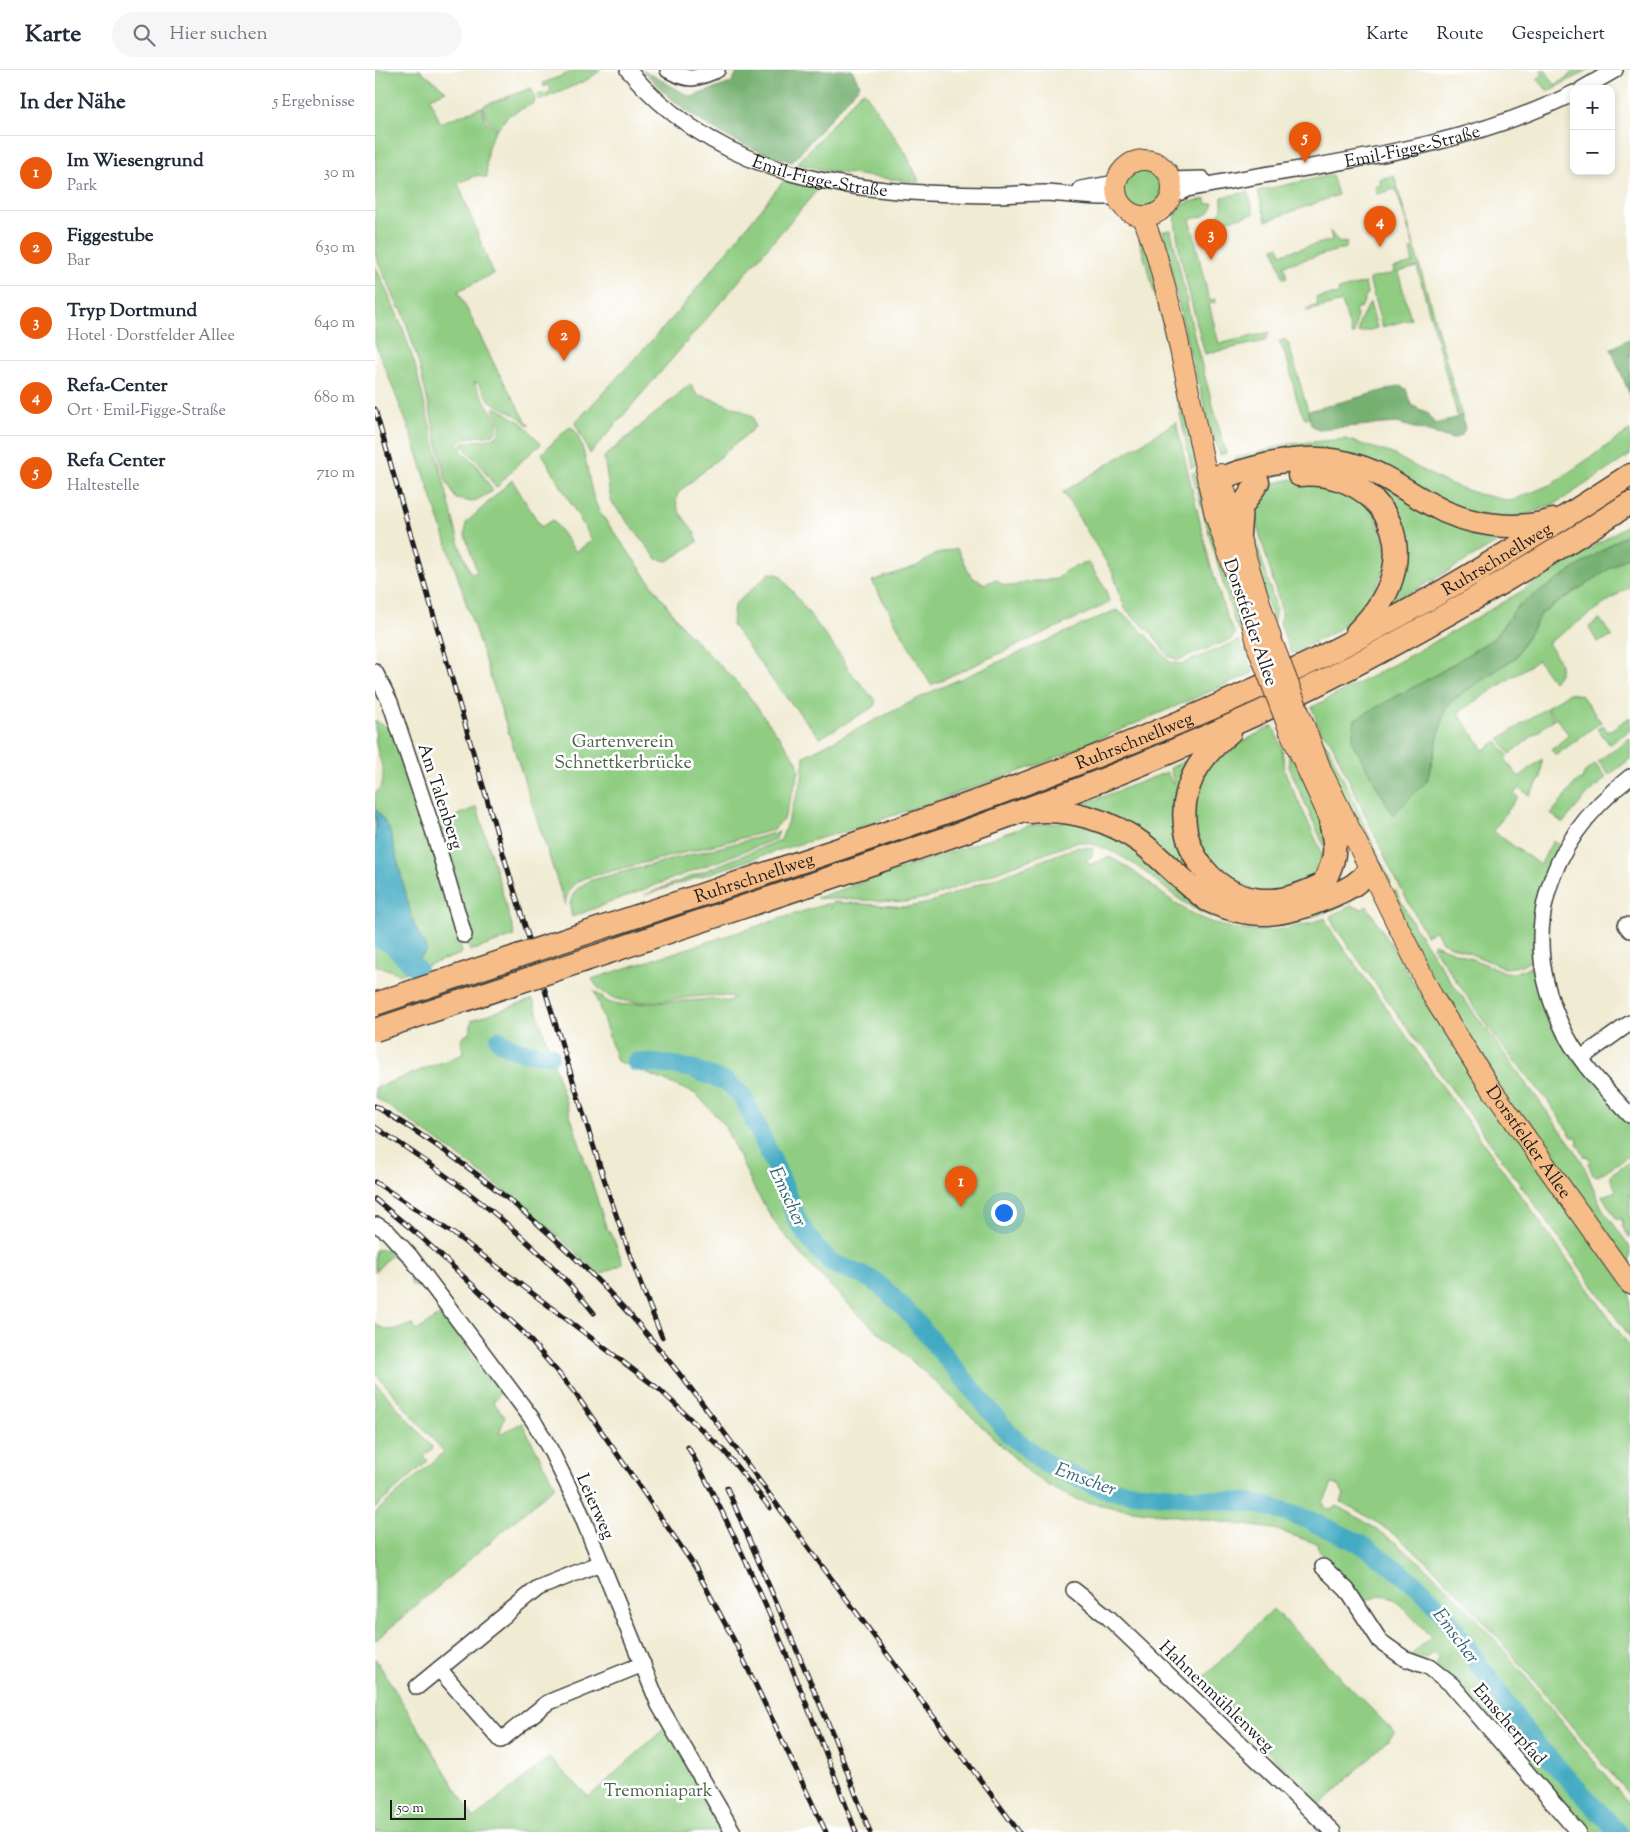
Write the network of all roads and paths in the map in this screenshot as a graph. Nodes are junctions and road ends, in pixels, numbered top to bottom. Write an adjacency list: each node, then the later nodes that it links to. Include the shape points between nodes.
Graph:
1 (628, 70): 7 (street, Emil-Figge-Straße, via 647,92 704,136 742,157 793,175 933,193)
2 (668, 70): 3 (street, via 694,79)
3 (717, 70)
4 (1615, 70): 5 (street)
5 (1589, 85)
6 (1570, 95): 8 (street, Emil-Figge-Straße, via 1517,117 1434,143 1336,164 1187,189)
7 (1116, 190): 8 (main road, via 1127,211); 8 (main road, via 1122,171 1128,165 1146,160 1160,166)
8 (1161, 202): 11 (main road, Dorstfelder Allee, via 1156,253)
9 (1630, 475): 13 (highway, Ruhrschnellweg)
10 (1258, 482): 11 (highway); 14 (highway, via 1241,508); 16 (highway, via 1303,474 1335,477 1364,491 1387,518 1395,557 1389,584 1364,625)
11 (1219, 486): 13 (highway, via 1271,464 1338,460 1374,472 1433,506 1472,521 1533,524); 14 (main road, Dorstfelder Allee); 15 (main road, Dorstfelder Allee, via 1215,515 1251,618)
12 (1630, 503): 19 (highway, Ruhrschnellweg, via 1481,596 1357,664)
13 (1580, 508): 16 (highway, Ruhrschnellweg, via 1439,593)
14 (1239, 534): 15 (main road, Dorstfelder Allee)
15 (1265, 645): 20 (main road, Dorstfelder Allee, bridge)
16 (1335, 648): 27 (highway, Ruhrschnellweg, bridge, via 1232,699 1071,767 956,809)
17 (375, 672): 18 (street, Am Talenberg)
18 (381, 699): 26 (street, Am Talenberg, via 433,830)
19 (1256, 714): 22 (highway, Ruhrschnellweg, via 1159,757); 25 (highway, via 1222,739 1199,765 1184,807 1189,843 1197,862 1209,877 1245,897 1273,900)
20 (1297, 728): 23 (main road, Dorstfelder Allee); 24 (main road, Dorstfelder Allee, via 1352,832)
21 (1630, 777): 30 (street, via 1579,826 1553,873 1546,897 1541,944 1545,978 1557,1015)
22 (1000, 818): 24 (highway, via 1049,812 1085,816 1101,822 1143,844 1207,900 1255,915 1304,908); 29 (highway, Ruhrschnellweg, bridge)
23 (1331, 826): 24 (main road, Dorstfelder Allee); 25 (highway, via 1335,854)
24 (1361, 874): 25 (highway); 33 (main road, Dorstfelder Allee, via 1488,1084)
25 (1323, 884)
26 (464, 935)
27 (375, 1004)
28 (1630, 1023): 30 (street)
29 (375, 1030)
30 (1581, 1058): 31 (street)
31 (1630, 1115)
32 (377, 1225): 34 (street, Leierweg, via 410,1256 533,1420 577,1504)
33 (1630, 1284)
34 (601, 1562): 37 (street, Leierweg); 38 (street, via 538,1588)
35 (1323, 1567): 42 (street, Emscherpfad, via 1347,1590 1380,1641 1392,1652 1429,1667 1452,1685)
36 (1074, 1590): 41 (street, Hahnenmühlenweg, via 1108,1617)
37 (643, 1664): 38 (street, via 547,1703 501,1740); 40 (street, Leierweg, via 659,1704)
38 (439, 1669): 39 (street)
39 (417, 1687)
40 (733, 1832)
41 (1333, 1832)
42 (1578, 1832)

